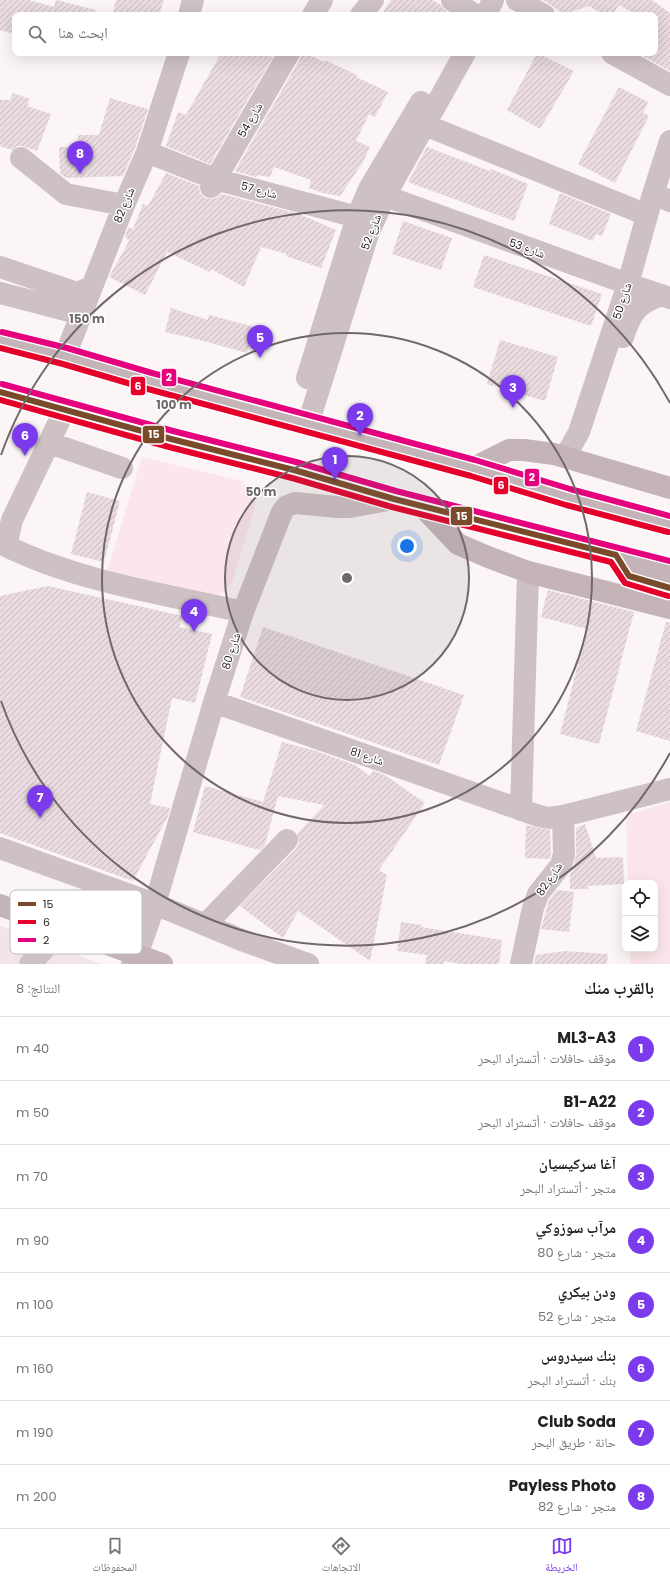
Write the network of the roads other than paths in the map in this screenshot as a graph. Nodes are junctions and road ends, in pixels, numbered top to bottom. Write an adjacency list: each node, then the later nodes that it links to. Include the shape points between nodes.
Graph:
1 (322, 0): 6 (street)
2 (373, 0): 7 (street)
3 (452, 0): 8 (street)
4 (493, 0): 8 (street)
5 (517, 0): 9 (street)
6 (315, 12)
7 (363, 12)
8 (477, 12)
9 (539, 12)
10 (178, 56): 18 (street, شارع 82)
11 (287, 56): 20 (street, شارع 54)
12 (447, 56): 24 (street, شارع 52, via 369,189)
13 (463, 56): 16 (street, شارع 52)
14 (617, 56): 15 (street)
15 (670, 85)
16 (425, 124): 21 (street, شارع 52); 22 (street)
17 (670, 141): 22 (street, شارع 50)
18 (146, 156): 20 (street, شارع 57); 23 (street, شارع 82)
19 (21, 158): 23 (street, via 66,194)
20 (213, 183): 24 (street, شارع 57)
21 (385, 196): 24 (street, شارع 52); 26 (street, شارع 53)
22 (657, 203): 26 (street, شارع 50)
23 (124, 205): 27 (street, شارع 82)
24 (363, 225): 36 (street, شارع 52)
25 (0, 267): 27 (street, via 77,293)
26 (628, 284): 29 (street, شارع 53); 33 (street, شارع 50)
27 (92, 288): 30 (street, شارع 82)
28 (0, 293): 30 (street)
29 (666, 297): 33 (street, via 649,300 638,307)
30 (81, 314): 32 (street, شارع 82)
31 (0, 340): 32 (highway)
32 (65, 356): 36 (highway)
33 (609, 358): 38 (street, شارع 50, via 579,432); 39 (street, via 589,436)
34 (0, 392): 35 (highway)
35 (65, 409): 37 (street); 43 (highway)
36 (301, 422): 41 (highway)
37 (50, 443): 40 (street); 51 (street, via 12,520 6,546 25,555 107,582)
38 (565, 458): 39 (highway); 41 (highway, via 535,451 509,450)
39 (587, 464): 42 (highway)
40 (122, 468)
41 (473, 468): 45 (highway)
42 (670, 488)
43 (394, 498): 44 (highway); 51 (street, شارع 80, via 350,507 295,503 287,506 278,519)
44 (421, 505): 46 (highway); 48 (highway, via 458,544)
45 (670, 524)
46 (616, 555): 47 (highway); 49 (highway, via 629,576)
47 (670, 569)
48 (528, 572): 50 (highway); 54 (street)
49 (670, 588)
50 (670, 608)
51 (243, 612): 52 (street, شارع 80)
52 (214, 702): 54 (street, شارع 81); 60 (street, شارع 80)
53 (670, 789): 55 (street, شارع 81)
54 (521, 810): 55 (street, شارع 81, via 549,818)
55 (563, 816): 71 (street, شارع 82, via 564,854 561,865 538,894)
56 (287, 840): 63 (street)
57 (0, 848): 58 (street)
58 (116, 890)
59 (142, 899): 60 (street)
60 (155, 904): 63 (street); 64 (street, شارع 80)
61 (0, 905): 62 (highway)
62 (10, 909)
63 (205, 925): 70 (street)
64 (142, 938)
65 (39, 954): 68 (street)
66 (123, 954): 67 (highway)
67 (134, 959): 69 (highway)
68 (30, 964)
69 (162, 964)
70 (308, 964)
71 (521, 964)

